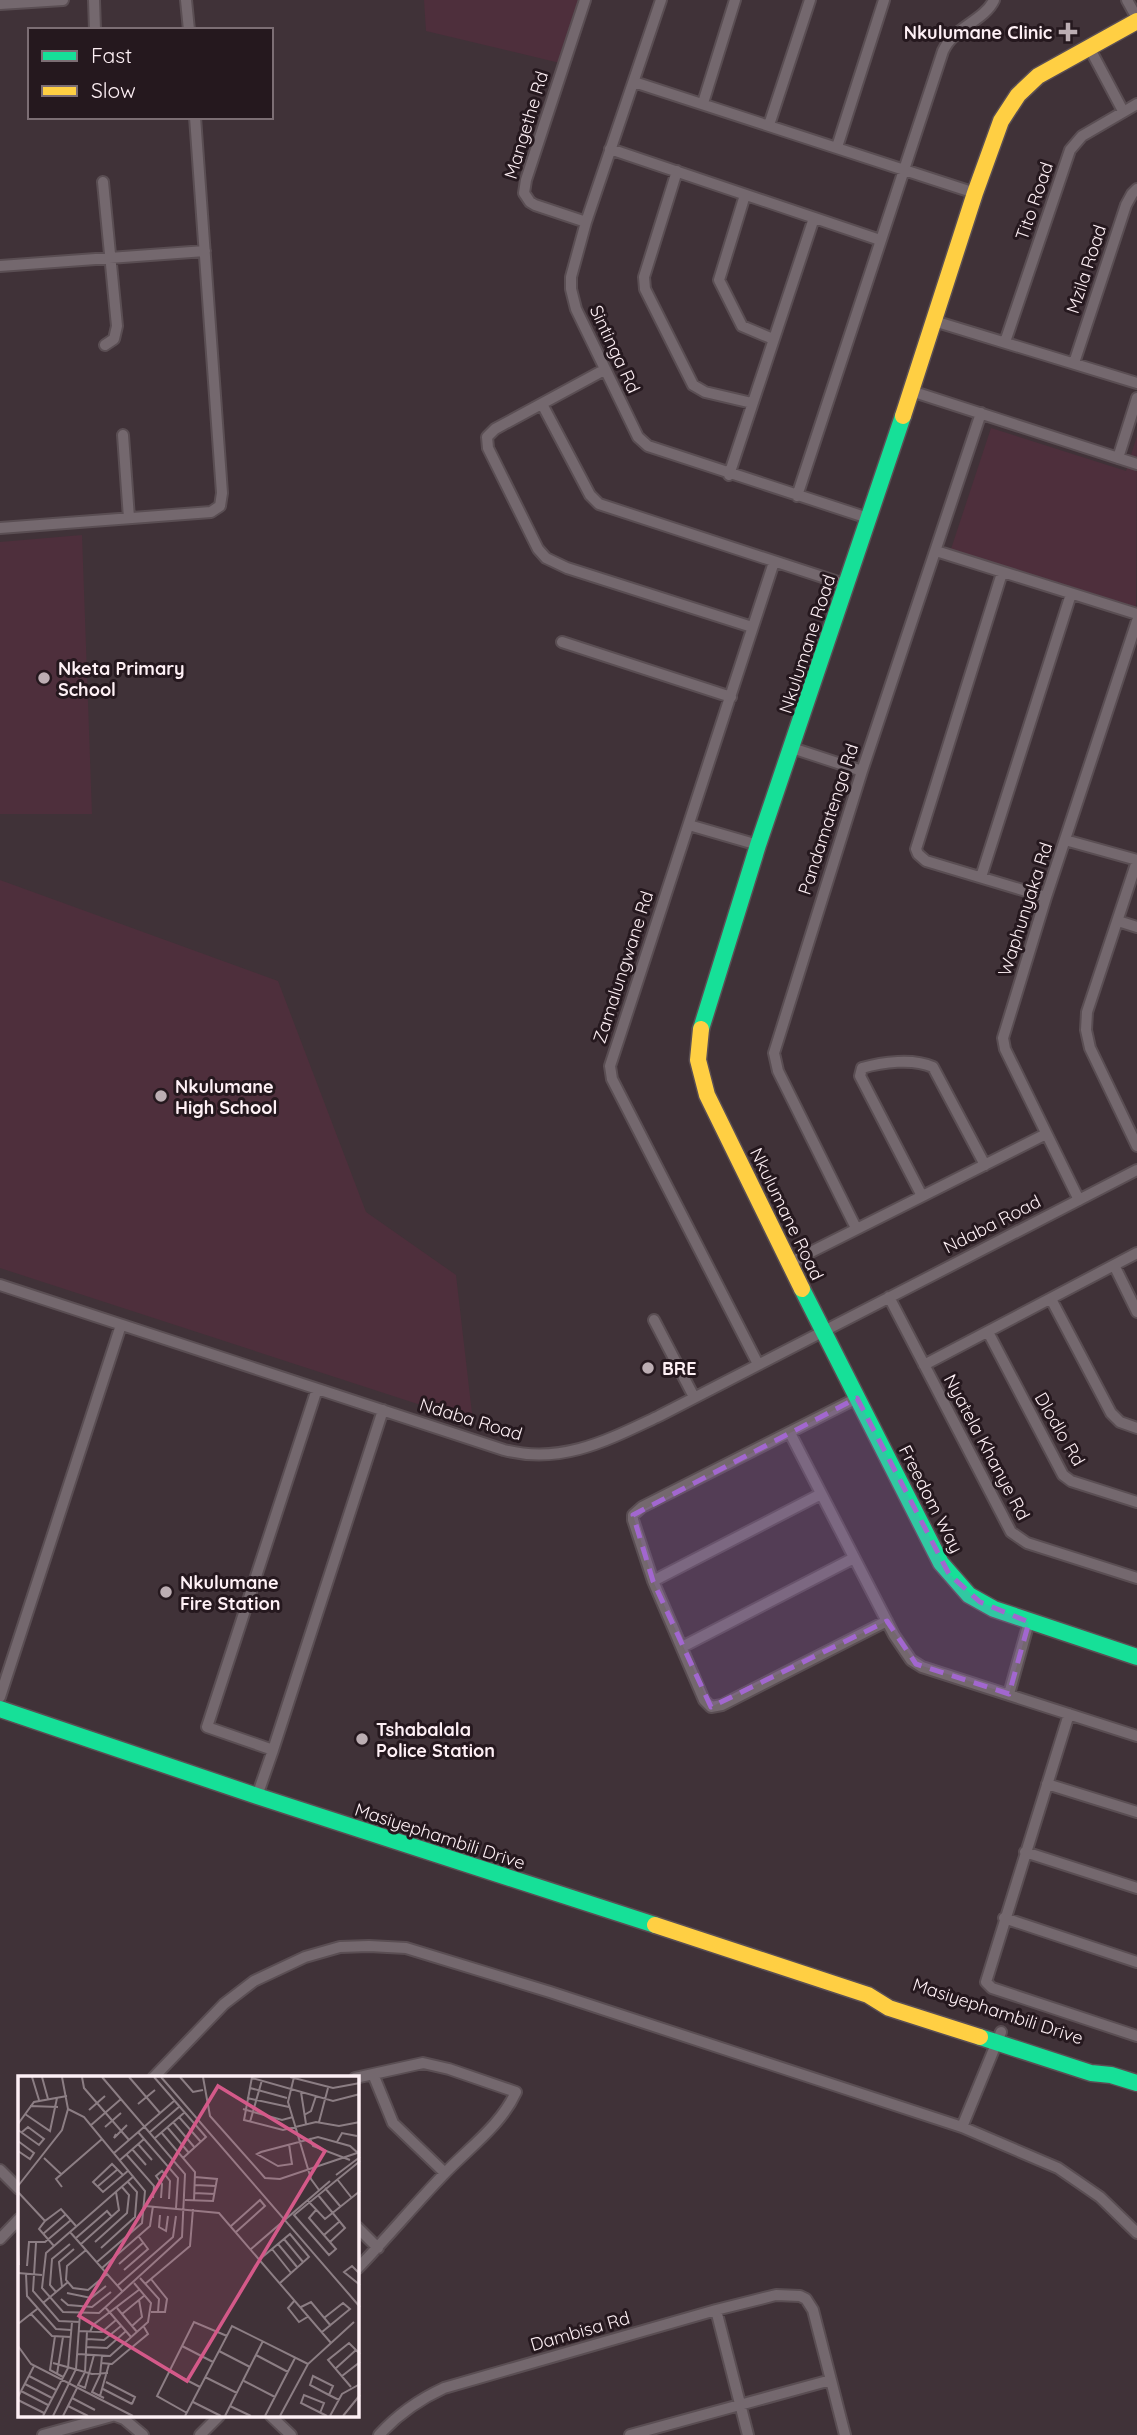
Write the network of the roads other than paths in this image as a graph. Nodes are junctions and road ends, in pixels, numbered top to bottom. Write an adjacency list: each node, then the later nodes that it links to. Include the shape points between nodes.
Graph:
1 (63, 0): 11 (street)
2 (94, 0): 13 (street)
3 (186, 0): 14 (street)
4 (585, 0): 31 (street, Mangethe Rd, via 524,193 535,205)
5 (661, 0): 16 (street, Sintinga Rd)
6 (736, 0): 17 (street)
7 (810, 0): 21 (street)
8 (884, 0): 22 (street)
9 (994, 0): 24 (street, via 946,43)
10 (1127, 0): 12 (street)
11 (0, 4)
12 (1137, 19): 15 (street, Nkulumane Road)
13 (95, 28)
14 (189, 28)
15 (1089, 47): 19 (street); 28 (street, Nkulumane Road, via 1038,76 1013,102 1001,121)
16 (634, 82): 17 (street); 23 (street, Sintinga Rd)
17 (702, 103): 21 (street)
18 (1137, 104): 19 (street, Tito Road)
19 (1123, 111): 38 (street, Tito Road, via 1082,136 1070,150)
20 (195, 119): 33 (street)
21 (769, 125): 22 (street)
22 (837, 147): 24 (street)
23 (610, 149): 25 (street); 31 (street, Sintinga Rd)
24 (904, 171): 28 (street); 32 (street)
25 (677, 172): 29 (street); 45 (street, via 644,277 645,289 693,385)
26 (103, 182): 34 (street)
27 (1137, 190): 40 (street, Mzila Road, via 1126,205)
28 (975, 193): 36 (street, Nkulumane Road)
29 (746, 195): 30 (street); 37 (street, via 719,280 742,326)
30 (814, 218): 32 (street); 37 (street)
31 (586, 222): 41 (street, Sintinga Rd, via 571,289)
32 (880, 240): 52 (street)
33 (205, 251): 34 (street); 53 (street, via 222,500 211,512)
34 (111, 258): 35 (street); 39 (street, via 117,326 114,339)
35 (0, 266)
36 (934, 321): 38 (street); 43 (street, Nkulumane Road)
37 (774, 339): 45 (street)
38 (1005, 342): 40 (street)
39 (105, 345)
40 (1074, 363): 42 (street)
41 (604, 370): 46 (street); 51 (street, Sintinga Rd, via 642,442)
42 (1137, 383)
43 (911, 391): 47 (street); 54 (street, Nkulumane Road)
44 (1137, 398): 49 (street)
45 (752, 403): 51 (street)
46 (542, 404): 57 (street, via 599,504); 63 (street, via 487,437 541,554 582,574)
47 (981, 413): 49 (street); 56 (street, Pandamatenga Rd)
48 (123, 435): 53 (street)
49 (1118, 458): 50 (street)
50 (1137, 464)
51 (729, 475): 52 (street, Sintinga Rd)
52 (797, 496): 54 (street, Sintinga Rd)
53 (129, 518): 55 (street)
54 (868, 519): 59 (street, Nkulumane Road)
55 (0, 528)
56 (936, 551): 58 (street); 67 (street, Pandamatenga Rd)
57 (774, 562): 59 (street); 63 (street, Zamalungwane Rd)
58 (1002, 573): 60 (street); 72 (street, via 917,842 918,855 926,861)
59 (847, 585): 66 (street, Nkulumane Road)
60 (1071, 594): 61 (street); 72 (street)
61 (1137, 614)
62 (1137, 621): 69 (street, Waphunyaka Rd)
63 (752, 627): 65 (street, Zamalungwane Rd)
64 (562, 642): 65 (street)
65 (731, 697): 68 (street, Zamalungwane Rd)
66 (792, 748): 67 (street); 70 (street, Nkulumane Road)
67 (862, 771): 82 (street, Pandamatenga Rd, via 774,1053 778,1071)
68 (689, 825): 70 (street); 94 (street, Zamalungwane Rd, via 610,1072)
69 (1065, 840): 71 (street); 73 (street, Waphunyaka Rd)
70 (758, 845): 84 (street, Nkulumane Road, via 699,1037 698,1066 707,1095)
71 (1137, 860): 74 (street)
72 (981, 877): 73 (street)
73 (1046, 897): 76 (street, Waphunyaka Rd, via 1003,1038)
74 (1118, 921): 75 (street); 77 (street, via 1087,1013 1086,1030 1090,1048)
75 (1137, 927)
76 (1046, 1134): 78 (street); 81 (street, Waphunyaka Rd)
77 (1137, 1146)
78 (985, 1164): 80 (street); 80 (street, via 933,1067 900,1062 862,1068 860,1076)
79 (1137, 1170): 81 (street, Ndaba Road)
80 (922, 1196): 82 (street)
81 (1079, 1200): 87 (street, Ndaba Road)
82 (856, 1228): 84 (street)
83 (1137, 1253): 85 (street)
84 (789, 1263): 92 (street, Nkulumane Road)
85 (1114, 1265): 88 (street); 89 (street)
86 (0, 1286): 91 (street, Ndaba Road)
87 (889, 1297): 92 (street, Ndaba Road); 95 (street, Nyatela Khanye Rd)
88 (1051, 1298): 93 (street); 100 (street, via 1111,1413)
89 (1137, 1311)
90 (654, 1320): 97 (street)
91 (121, 1325): 96 (street, Ndaba Road); 112 (street)
92 (824, 1331): 94 (street, Ndaba Road); 98 (street, Freedom Way)
93 (988, 1332): 95 (street); 103 (street, Dlodlo Rd, via 1063,1475)
94 (758, 1364): 97 (street, Ndaba Road)
95 (924, 1365): 105 (street, Nyatela Khanye Rd, via 1011,1532 1027,1543)
96 (317, 1389): 99 (street, Ndaba Road); 116 (street, via 207,1727)
97 (694, 1398): 99 (street, Ndaba Road, via 600,1442 536,1456)
98 (857, 1398): 101 (street); 108 (street, Freedom Way, via 949,1574 980,1602)
99 (383, 1410): 116 (street)
100 (1137, 1428)
101 (790, 1433): 102 (street); 106 (street, via 633,1515)
102 (821, 1494): 104 (street); 106 (street)
103 (1137, 1502)
104 (854, 1558): 107 (street); 109 (street)
105 (1137, 1578)
106 (653, 1581): 109 (street)
107 (887, 1622): 109 (street, via 715,1707 707,1705); 111 (street, via 916,1664)
108 (1029, 1622): 110 (street, Freedom Way); 111 (street)
109 (682, 1647)
110 (1137, 1657)
111 (1009, 1694): 114 (street)
112 (0, 1698)
113 (0, 1709): 118 (street, Masiyephambili Drive)
114 (1069, 1714): 115 (street); 117 (street)
115 (1137, 1736)
116 (273, 1750): 118 (street)
117 (1047, 1784): 119 (street); 120 (street)
118 (257, 1796): 125 (street, Masiyephambili Drive, via 868,1996 892,1997)
119 (1137, 1812)
120 (1025, 1852): 121 (street); 122 (street)
121 (1137, 1888)
122 (1004, 1918): 123 (street); 124 (street, via 986,1979 989,1986)
123 (1137, 1962)
124 (1137, 2036)
125 (1000, 2038): 129 (street, Masiyephambili Drive, via 1094,2063 1111,2075); 130 (street)
126 (373, 2074): 128 (street); 132 (street, via 393,2123); 132 (street, via 423,2063 516,2092 496,2123)
127 (155, 2076): 130 (street, via 224,2004 254,1981 340,1947 389,1946 550,1992)
128 (359, 2077)
129 (1137, 2083)
130 (962, 2127): 136 (street, via 1058,2168 1100,2197)
131 (0, 2170): 133 (street)
132 (445, 2174): 138 (street)
133 (18, 2188)
134 (18, 2220): 137 (street)
135 (359, 2229): 138 (street)
136 (1137, 2233)
137 (0, 2239)
138 (378, 2248): 139 (street)
139 (359, 2267)
140 (716, 2310): 141 (street, Dambisa Rd, via 776,2295 806,2299); 142 (street); 151 (street, Dambisa Rd, via 444,2388 414,2403)
141 (831, 2380): 142 (street); 154 (street)
142 (741, 2406): 152 (street); 153 (street)
143 (107, 2418): 147 (street)
144 (121, 2418): 148 (street)
145 (217, 2418): 149 (street)
146 (273, 2418): 150 (street)
147 (43, 2435)
148 (143, 2435)
149 (200, 2435)
150 (291, 2435)
151 (379, 2435)
152 (631, 2435)
153 (748, 2435)
154 (845, 2435)

